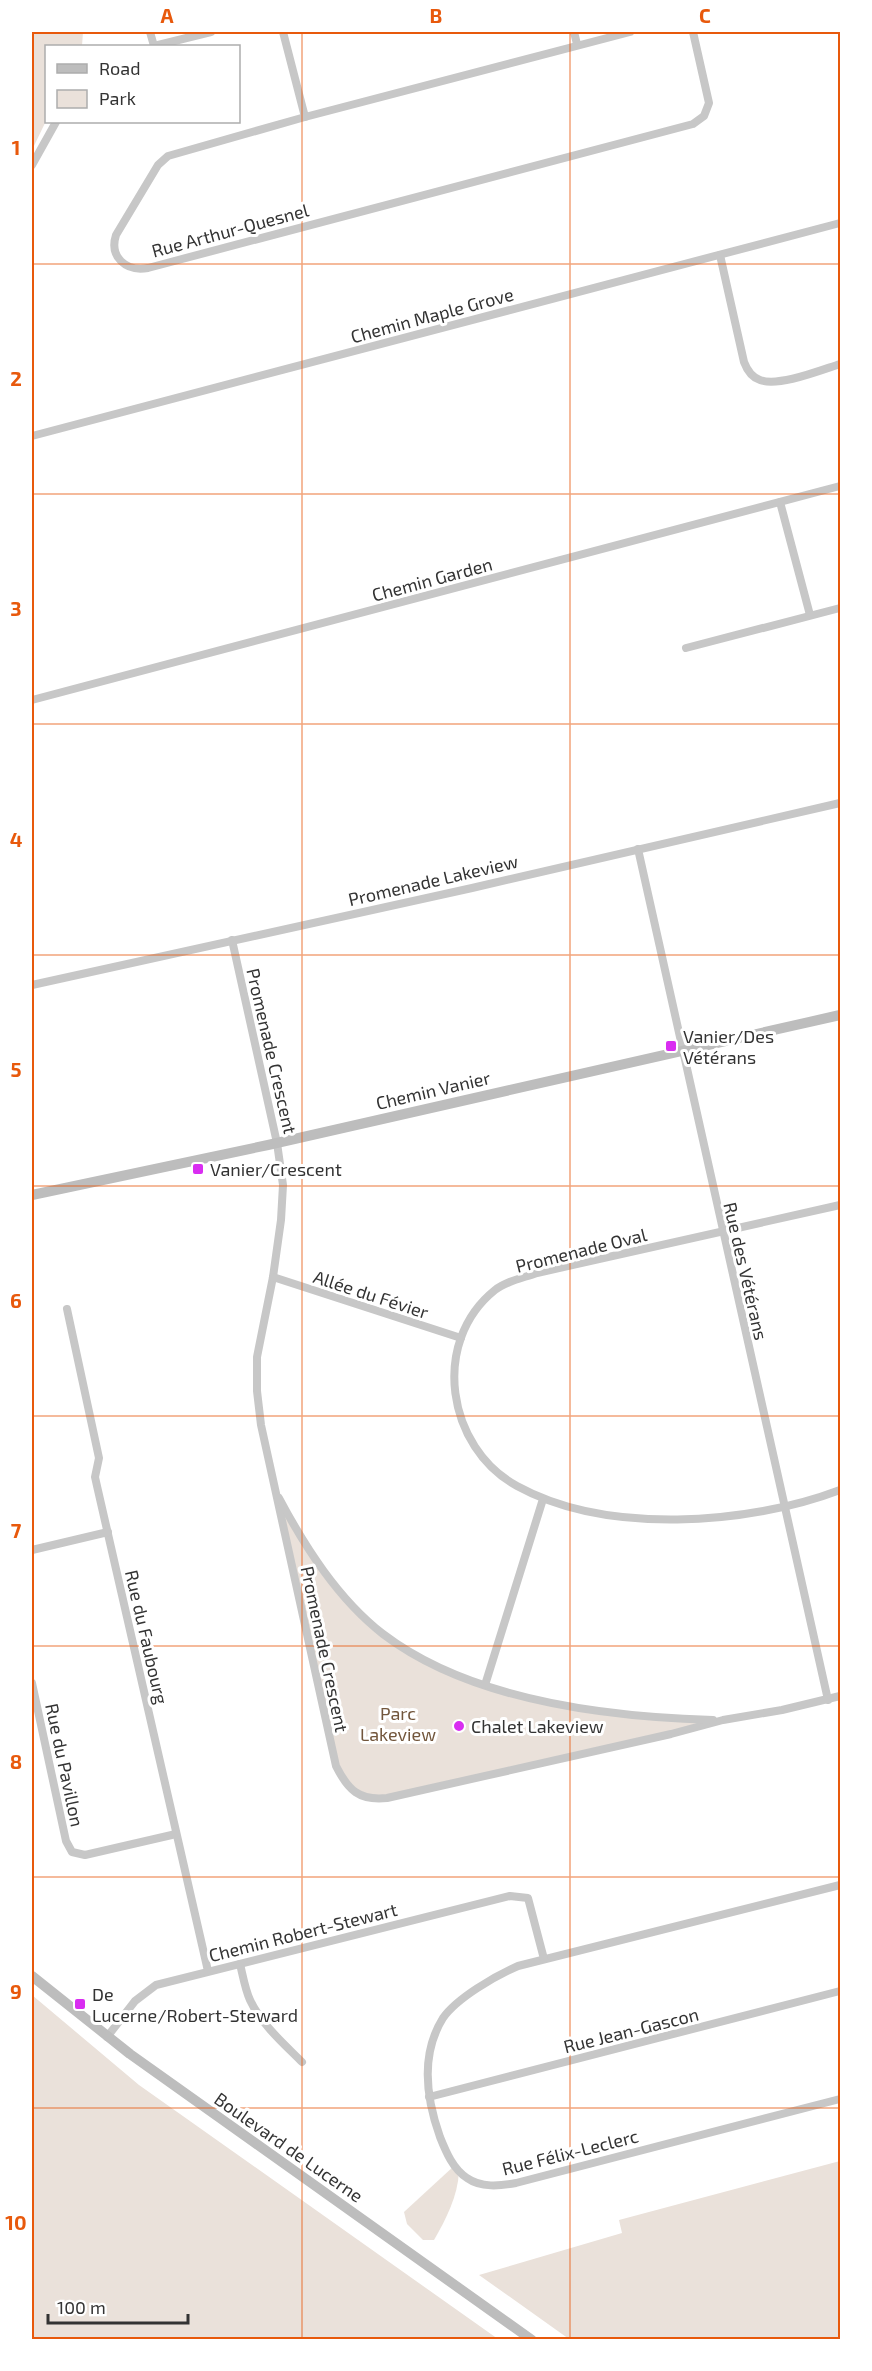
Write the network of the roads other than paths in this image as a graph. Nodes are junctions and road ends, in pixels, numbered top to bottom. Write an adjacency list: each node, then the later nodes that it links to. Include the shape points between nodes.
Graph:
1 (211, 32): 7 (street)
2 (283, 32): 8 (street)
3 (574, 32): 6 (street)
4 (630, 32): 6 (street, Rue Arthur-Quesnel)
5 (693, 32): 8 (street, Rue Arthur-Quesnel, via 709,104 704,116 693,124 148,268 134,269 121,262 114,249 117,235 162,159)
6 (577, 44): 8 (street, Rue Arthur-Quesnel)
7 (158, 45)
8 (305, 117)
9 (56, 123): 10 (street)
10 (32, 165)
11 (840, 223): 12 (street, Chemin Maple Grove)
12 (720, 255): 13 (street, via 744,362 752,376 775,381); 14 (street, Chemin Maple Grove)
13 (840, 364)
14 (32, 436)
15 (840, 486): 16 (street, Chemin Garden)
16 (780, 502): 18 (street); 20 (street, Chemin Garden)
17 (840, 608): 18 (street)
18 (810, 615): 19 (street)
19 (686, 648)
20 (32, 700)
21 (840, 803): 22 (street, Promenade Lakeview)
22 (638, 849): 23 (street, Promenade Lakeview); 26 (street, Rue des Vétérans)
23 (232, 940): 24 (street, Promenade Lakeview); 27 (street, Promenade Crescent)
24 (32, 985)
25 (840, 1015): 26 (street, Chemin Vanier)
26 (681, 1050): 27 (street, Chemin Vanier); 30 (street, Rue des Vétérans)
27 (277, 1143): 28 (street, Chemin Vanier); 31 (street, Promenade Crescent, via 283,1185)
28 (32, 1195)
29 (840, 1205): 30 (street, Promenade Oval)
30 (722, 1232): 33 (street, Promenade Oval, via 514,1281 497,1288 482,1302); 37 (street, Rue des Vétérans)
31 (273, 1277): 33 (street, Allée du Févier); 34 (street, Promenade Crescent, via 257,1368 261,1425)
32 (67, 1309): 38 (street, Rue du Faubourg, via 99,1458 96,1477)
33 (461, 1338): 36 (street, Promenade Oval, via 454,1371 463,1427 476,1450 495,1471)
34 (274, 1488): 41 (street, Promenade Crescent, via 338,1589 367,1619 426,1661); 44 (street, Promenade Crescent, via 336,1766 342,1779 363,1797 387,1798)
35 (840, 1490): 37 (street, Promenade Oval)
36 (543, 1499): 37 (street, Promenade Oval, via 626,1517 665,1520 706,1519); 41 (street)
37 (785, 1507): 43 (street, Rue des Vétérans)
38 (108, 1532): 39 (street); 45 (street, Rue du Faubourg)
39 (32, 1550)
40 (32, 1683): 45 (street, Rue du Pavillon, via 66,1841 72,1852 85,1855)
41 (485, 1685): 44 (street, Promenade Crescent, via 570,1706)
42 (840, 1696): 43 (street, Promenade Crescent)
43 (828, 1700): 44 (street, Promenade Crescent)
44 (723, 1720)
45 (176, 1834): 49 (street, Rue du Faubourg)
46 (840, 1885): 47 (street, Rue Félix-Leclerc)
47 (544, 1959): 48 (street, Chemin Robert-Stewart, via 528,1898 510,1896); 54 (street, Rue Félix-Leclerc, via 496,1977 449,2012 430,2052)
48 (240, 1964): 49 (street, Chemin Robert-Stewart); 53 (street, via 255,2009)
49 (208, 1971): 52 (street, Chemin Robert-Stewart, via 149,1989)
50 (32, 1976): 52 (street, Boulevard de Lucerne)
51 (840, 1991): 54 (street, Rue Jean-Gascon)
52 (107, 2037): 56 (street, Boulevard de Lucerne)
53 (302, 2062)
54 (429, 2097): 55 (street, Rue Félix-Leclerc, via 443,2145 454,2166 476,2183 495,2186)
55 (840, 2099)
56 (532, 2340)

